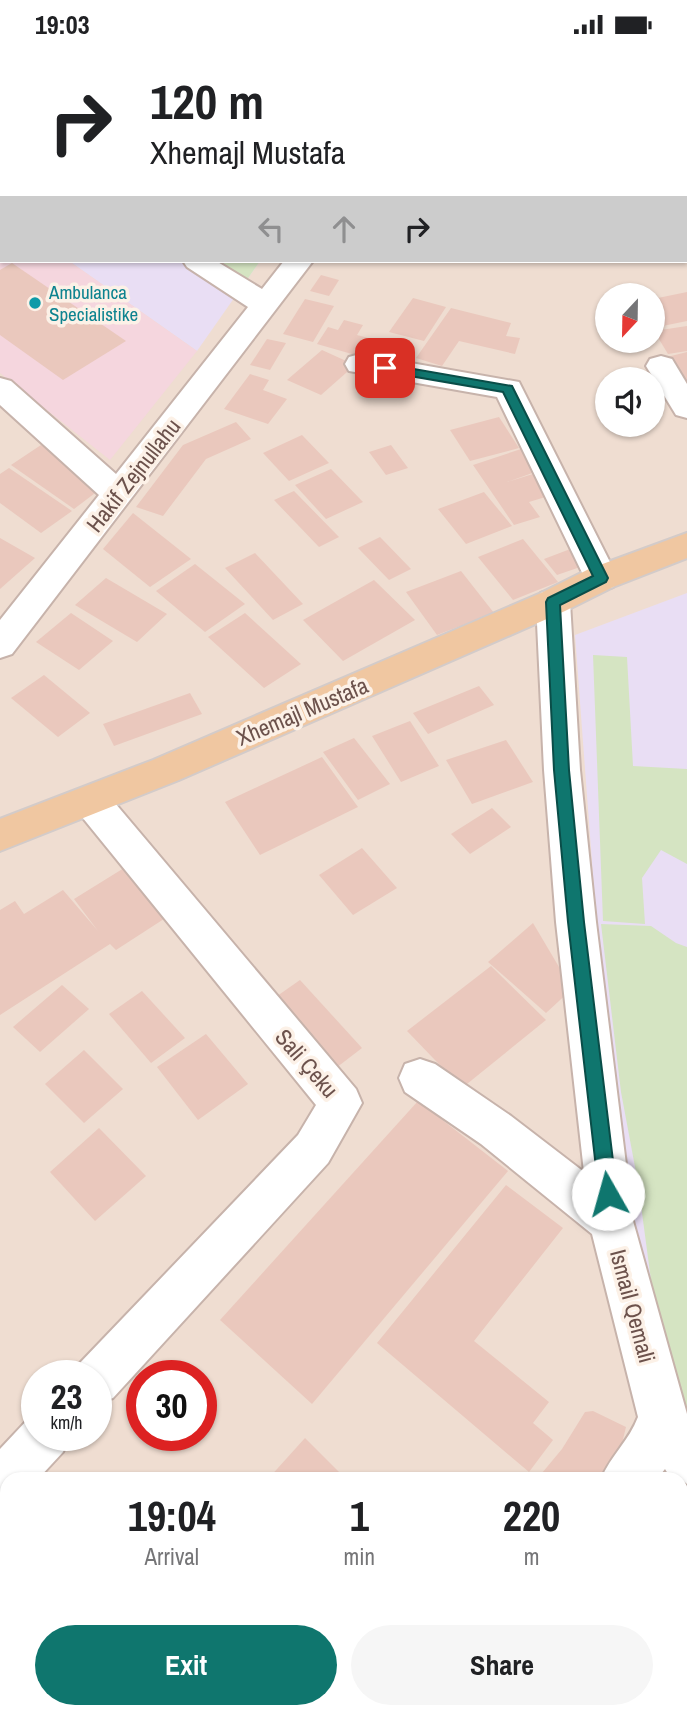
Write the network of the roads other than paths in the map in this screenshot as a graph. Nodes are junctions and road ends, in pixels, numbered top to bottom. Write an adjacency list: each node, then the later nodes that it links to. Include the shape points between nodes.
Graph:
1 (200, 263): 3 (street)
2 (298, 263): 3 (street, Hakif Zejnullahu)
3 (266, 305): 8 (street, Hakif Zejnullahu)
4 (360, 364): 10 (street, via 508,389)
5 (661, 366): 7 (street)
6 (0, 388): 8 (street)
7 (687, 408)
8 (119, 495): 12 (street, Hakif Zejnullahu)
9 (687, 545): 10 (main road, Xhemajl Mustafa)
10 (601, 578): 11 (main road, Xhemajl Mustafa)
11 (553, 602): 13 (main road, Xhemajl Mustafa); 16 (street, Ismail Qemali, via 571,867)
12 (0, 645)
13 (91, 801): 14 (main road, Xhemajl Mustafa); 17 (street, Sali Çeku, via 341,1103 313,1149)
14 (0, 835)
15 (420, 1078): 16 (street, via 496,1130)
16 (611, 1221): 18 (street, Ismail Qemali)
17 (112, 1364)
18 (662, 1417): 20 (street, Ismail Qemali); 22 (street, via 650,1450)
19 (31, 1451): 21 (street)
20 (687, 1460)
21 (11, 1472)
22 (631, 1472)

